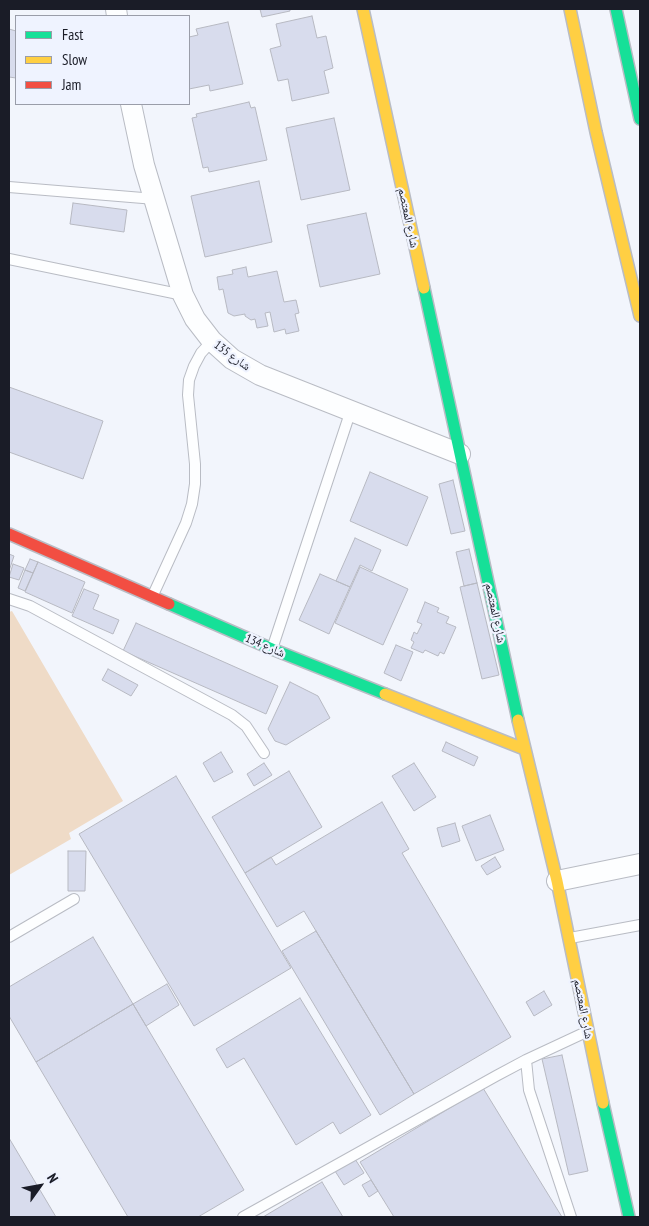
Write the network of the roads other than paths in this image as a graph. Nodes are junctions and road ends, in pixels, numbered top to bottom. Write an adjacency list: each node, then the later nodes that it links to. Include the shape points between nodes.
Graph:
1 (363, 9): 13 (street, شارع المعتصم)
2 (570, 9): 10 (street)
3 (616, 9): 5 (street)
4 (130, 105): 7 (street, شارع 135)
5 (640, 118)
6 (9, 187): 7 (lane)
7 (155, 200): 9 (street, شارع 135)
8 (9, 259): 9 (lane)
9 (183, 295): 11 (street, شارع 135, via 195,319)
10 (640, 316)
11 (212, 341): 12 (street, شارع 135, via 232,359 260,375); 15 (lane, via 201,352 189,380 195,464 192,504)
12 (351, 410): 13 (street, شارع 135); 17 (lane)
13 (460, 454): 18 (street, شارع المعتصم)
14 (9, 534): 15 (street, شارع 134)
15 (152, 596): 17 (street, شارع 134)
16 (9, 599): 19 (lane, via 30,606 232,715 246,726)
17 (272, 649): 18 (street, شارع 134)
18 (524, 750): 21 (street, شارع المعتصم)
19 (264, 753)
20 (640, 864): 21 (street)
21 (557, 881): 25 (street, شارع المعتصم)
22 (74, 899): 24 (lane)
23 (640, 924): 25 (lane)
24 (9, 936)
25 (569, 938): 26 (street, شارع المعتصم)
26 (587, 1031): 27 (lane); 30 (street, شارع المعتصم)
27 (526, 1060): 28 (lane); 29 (lane, via 529,1090)
28 (243, 1217)
29 (571, 1217)
30 (630, 1217)

